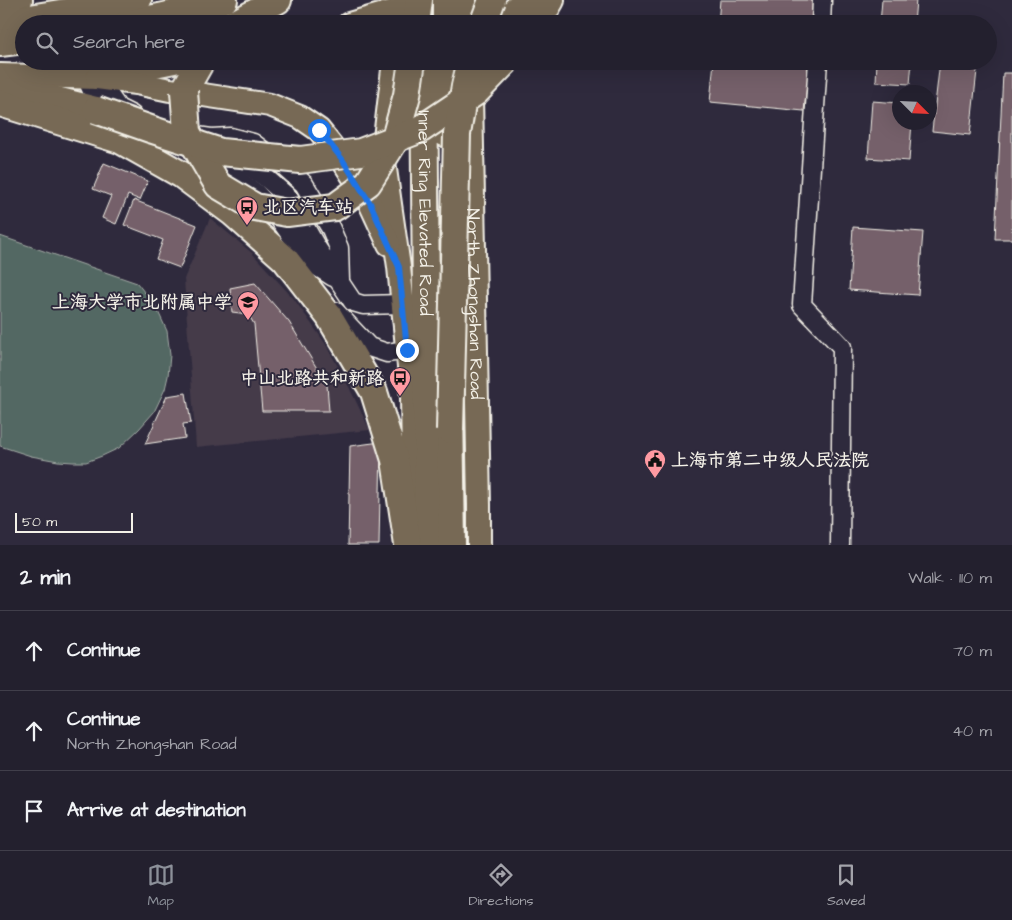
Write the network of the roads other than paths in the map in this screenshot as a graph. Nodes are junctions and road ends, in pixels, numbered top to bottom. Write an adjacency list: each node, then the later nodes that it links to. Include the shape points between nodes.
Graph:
1 (21, 0): 13 (main road)
2 (70, 0): 26 (highway)
3 (138, 0): 15 (highway)
4 (224, 0): 16 (highway)
5 (278, 0): 17 (highway)
6 (446, 0): 19 (highway)
7 (469, 0): 20 (main road)
8 (484, 0): 21 (main road)
9 (492, 0): 22 (highway, bridge)
10 (526, 0): 23 (highway)
11 (551, 0): 24 (highway)
12 (822, 0): 25 (lane)
13 (0, 4)
14 (411, 8): 18 (main road)
15 (48, 15)
16 (168, 15)
17 (250, 15)
18 (384, 15)
19 (446, 15)
20 (470, 15)
21 (483, 15)
22 (486, 15)
23 (511, 15)
24 (542, 15)
25 (821, 15)
26 (0, 16)
27 (15, 20): 28 (highway)
28 (0, 21)
29 (15, 41): 30 (highway)
30 (0, 42)
31 (132, 70): 42 (main road)
32 (196, 70): 34 (highway, bridge, via 184,91 187,132 218,185 256,207 287,213 335,207 368,183 394,142)
33 (393, 70): 46 (main road, via 383,155)
34 (411, 70)
35 (424, 70): 54 (highway, Inner Ring Elevated Road)
36 (446, 70): 50 (highway, bridge)
37 (469, 70): 50 (highway, bridge, via 458,134); 51 (main road, North Zhongshan Road)
38 (485, 70): 51 (main road, via 487,449)
39 (497, 70): 43 (highway, bridge, via 476,92 421,129 361,152 300,160 221,152 96,110 29,93)
40 (817, 70): 57 (lane, via 802,305 842,347)
41 (0, 75): 42 (main road)
42 (91, 78): 45 (lane, via 118,108); 46 (main road, via 270,105 300,118 319,130 342,159 370,203); 49 (lane, via 106,120 126,135 192,170 254,216 370,347 387,353)
43 (0, 90)
44 (0, 103): 52 (highway, via 120,140 182,174 233,212 285,259 329,316 374,392 395,460)
45 (167, 129): 47 (lane, via 255,192 275,213 310,262); 47 (lane, via 212,142 288,197)
46 (399, 267): 48 (main road)
47 (340, 281): 48 (lane, via 352,302 363,305)
48 (403, 304): 49 (main road)
49 (407, 350): 53 (main road, via 412,397)
50 (450, 430): 55 (highway)
51 (479, 505): 56 (main road, North Zhongshan Road)
52 (408, 545)
53 (414, 545)
54 (428, 545)
55 (452, 545)
56 (479, 545)
57 (840, 545)

